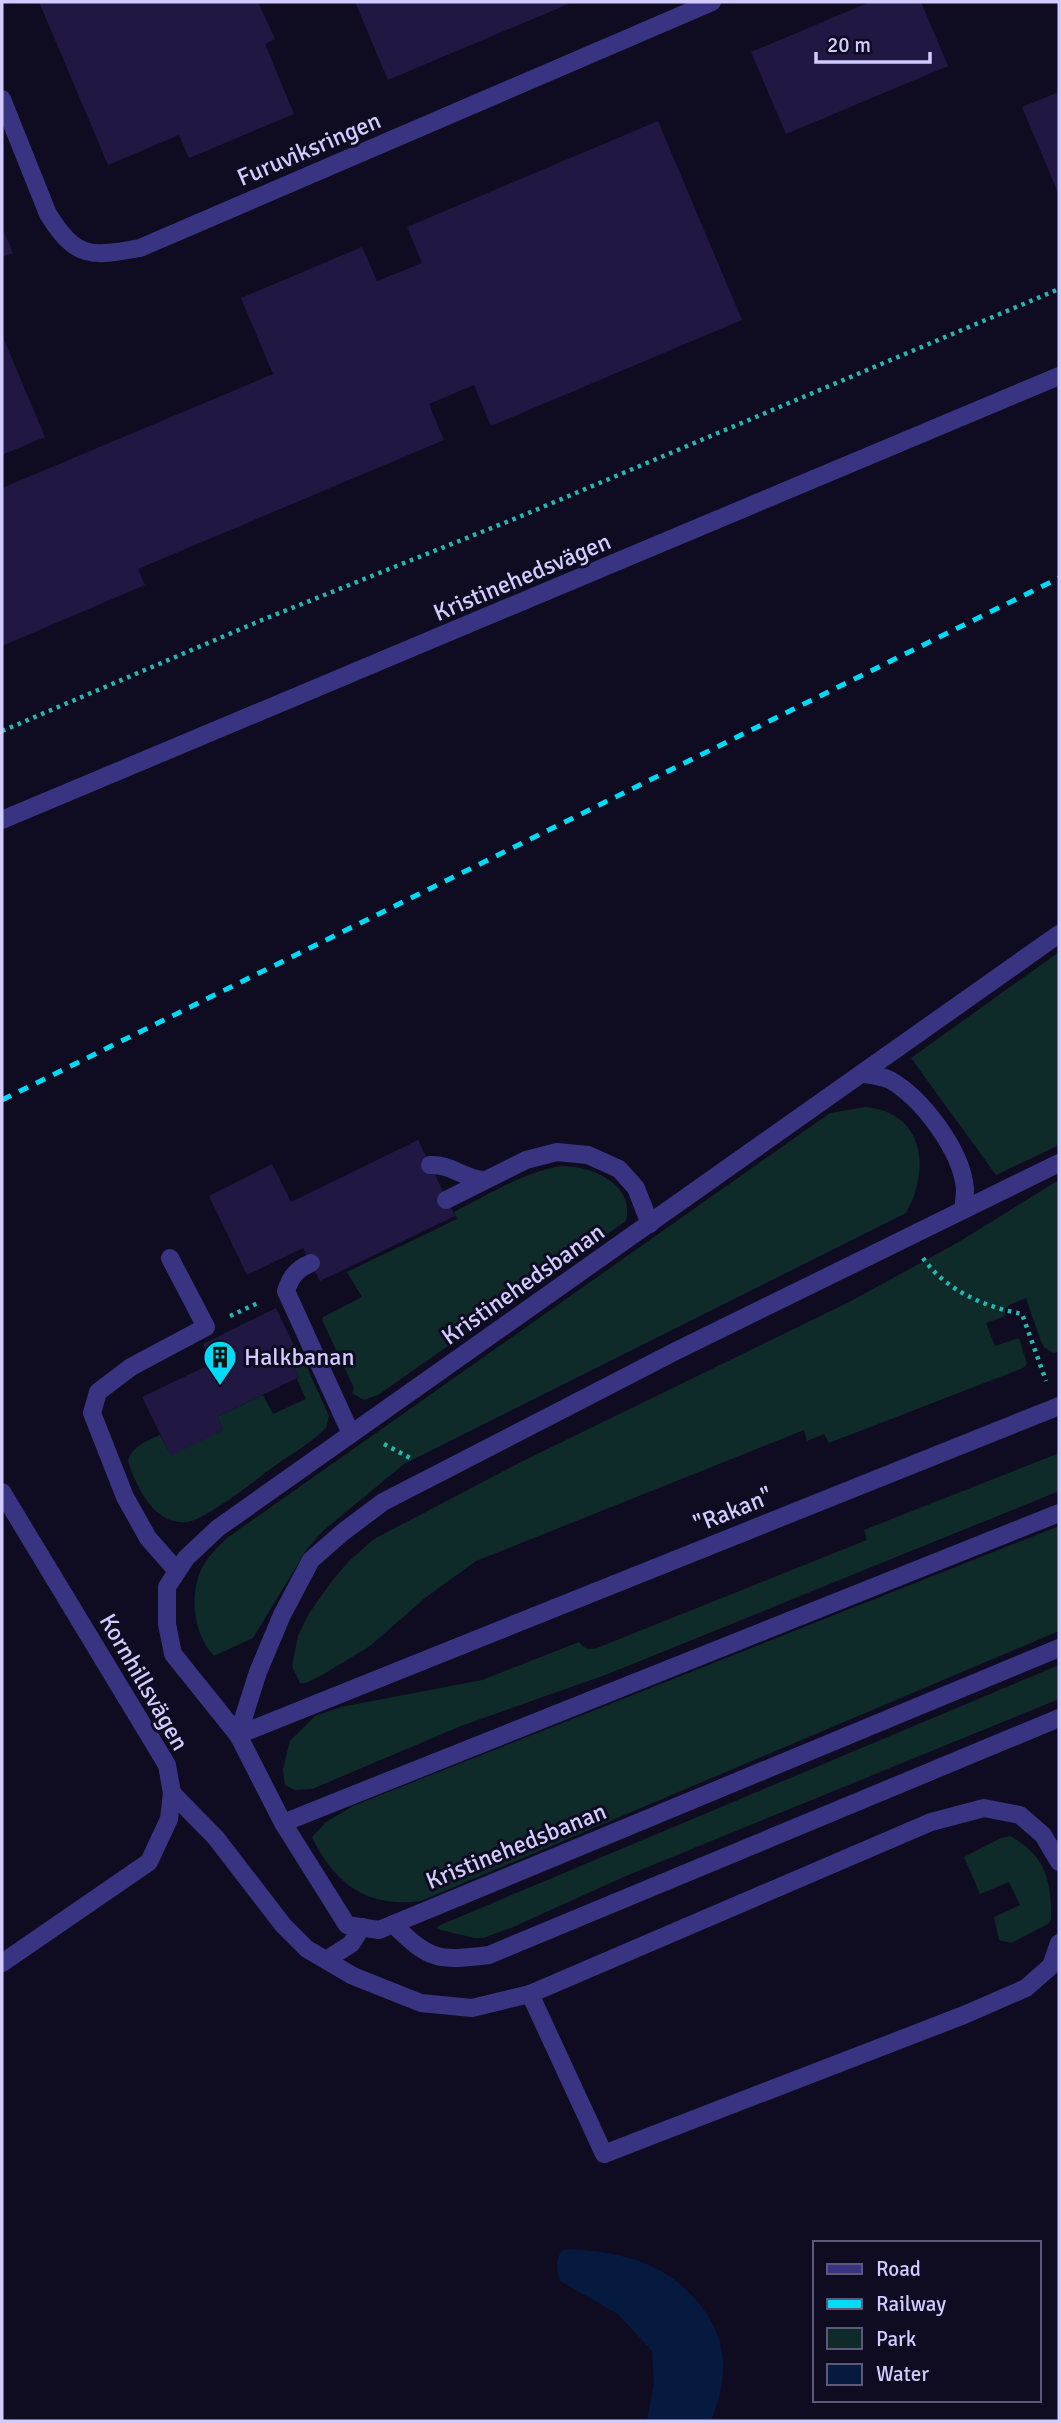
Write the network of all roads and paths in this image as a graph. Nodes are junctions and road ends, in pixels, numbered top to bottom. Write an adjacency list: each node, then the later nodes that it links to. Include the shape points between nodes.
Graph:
1 (712, 2): 2 (street, Furuviksringen, via 140,248 113,253 87,253 72,246 57,229)
2 (2, 99)
3 (1059, 289): 5 (path)
4 (1059, 376): 6 (street, Kristinehedsvägen)
5 (2, 731)
6 (2, 820)
7 (1059, 934): 8 (street, Kristinehedsbanan)
8 (864, 1074): 13 (street, via 888,1079 909,1094 940,1130 958,1160 965,1188); 14 (street, Kristinehedsbanan)
9 (1059, 1163): 13 (street)
10 (430, 1165): 11 (street)
11 (483, 1180): 12 (street); 14 (street, via 557,1152 588,1155 620,1169 636,1188)
12 (446, 1200)
13 (963, 1210): 15 (street)
14 (650, 1224): 21 (street, Kristinehedsbanan)
15 (909, 1237): 20 (path, via 931,1271 952,1286 997,1310 1021,1314); 22 (street)
16 (170, 1258): 19 (street)
17 (311, 1263): 18 (street, via 300,1267)
18 (286, 1291): 19 (path); 21 (street)
19 (206, 1327): 25 (street, via 131,1367 98,1392 92,1413 125,1497 148,1538)
20 (1057, 1407): 28 (street, "Rakan")
21 (356, 1431): 22 (path, via 411,1458); 25 (street, Kristinehedsbanan, via 218,1528)
22 (429, 1478): 28 (street, via 383,1502 311,1560 258,1672)
23 (2, 1492): 29 (street, Kornhillsvägen, via 167,1765)
24 (1059, 1513): 30 (street)
25 (177, 1571): 28 (street, Kristinehedsbanan, via 167,1587 173,1654)
26 (1059, 1648): 32 (street, Kristinehedsbanan)
27 (1059, 1718): 32 (street, via 488,1955 450,1960 426,1953)
28 (238, 1735): 30 (street, Kristinehedsbanan)
29 (172, 1793): 35 (street, via 216,1838 283,1925); 36 (street, Kornhillsvägen, via 169,1819 149,1862)
30 (282, 1823): 33 (street, Kristinehedsbanan, via 347,1925)
31 (1059, 1862): 37 (street, via 1043,1835 1020,1815 984,1808 931,1822)
32 (393, 1924): 33 (street, Kristinehedsbanan, via 379,1930)
33 (362, 1927): 35 (street, via 351,1944)
34 (1059, 1943): 37 (street, via 1051,1966 1026,1987 604,2154)
35 (326, 1960): 37 (street, via 421,2003 472,2008)
36 (2, 1963)
37 (530, 1994)

